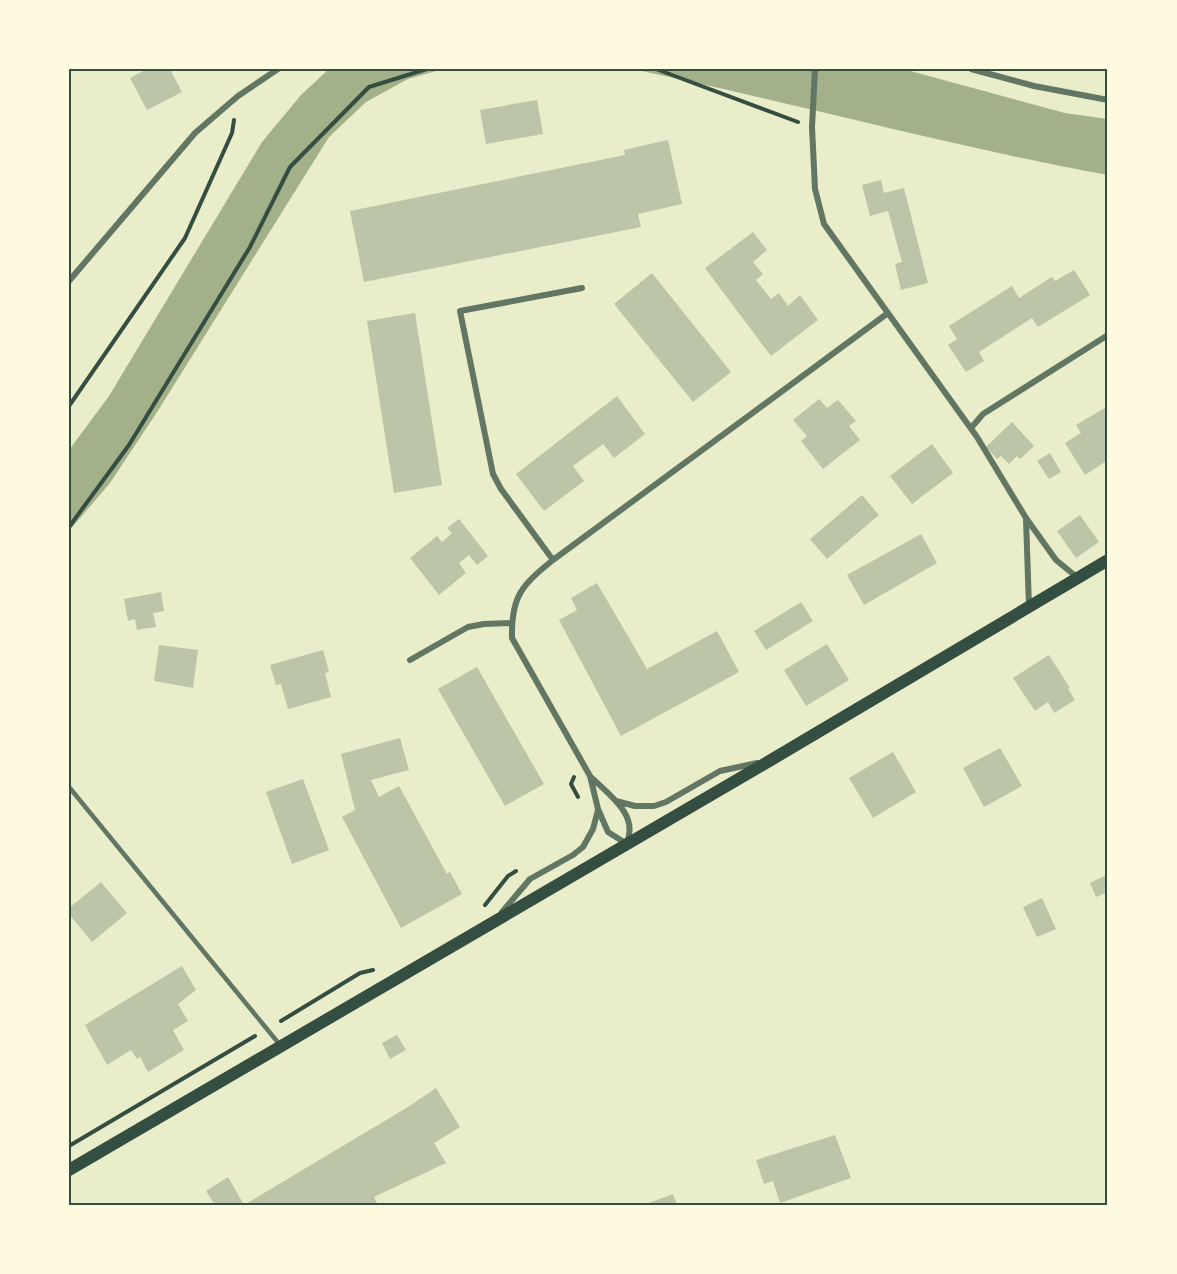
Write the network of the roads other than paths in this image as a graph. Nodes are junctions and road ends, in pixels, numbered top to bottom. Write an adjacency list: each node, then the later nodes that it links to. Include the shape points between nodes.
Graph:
1 (278, 69): 5 (street, via 238,96 195,133)
2 (815, 69): 7 (street, via 815,189 824,224)
3 (971, 69): 4 (street)
4 (1108, 100)
5 (69, 281)
6 (582, 288): 11 (street, via 460,311 493,474)
7 (888, 313): 9 (street); 11 (street)
8 (1108, 335): 9 (street, via 983,414)
9 (971, 428): 10 (street)
10 (1026, 518): 13 (street, via 1056,560); 14 (street)
11 (553, 560): 15 (street, via 518,595)
12 (1108, 560): 13 (main road)
13 (1078, 578): 14 (main road)
14 (1029, 607): 17 (main road)
15 (512, 623): 16 (street, via 468,627); 18 (street, via 512,638)
16 (410, 660)
17 (771, 760): 20 (street, via 720,771 654,806); 22 (main road)
18 (590, 776): 20 (street); 21 (street)
19 (69, 787): 24 (lane)
20 (615, 801): 22 (street, via 628,818)
21 (598, 809): 22 (street, via 608,832); 23 (street, via 593,830 583,847 530,879)
22 (627, 844): 23 (main road)
23 (493, 923): 24 (main road)
24 (281, 1046): 25 (main road)
25 (69, 1170)

